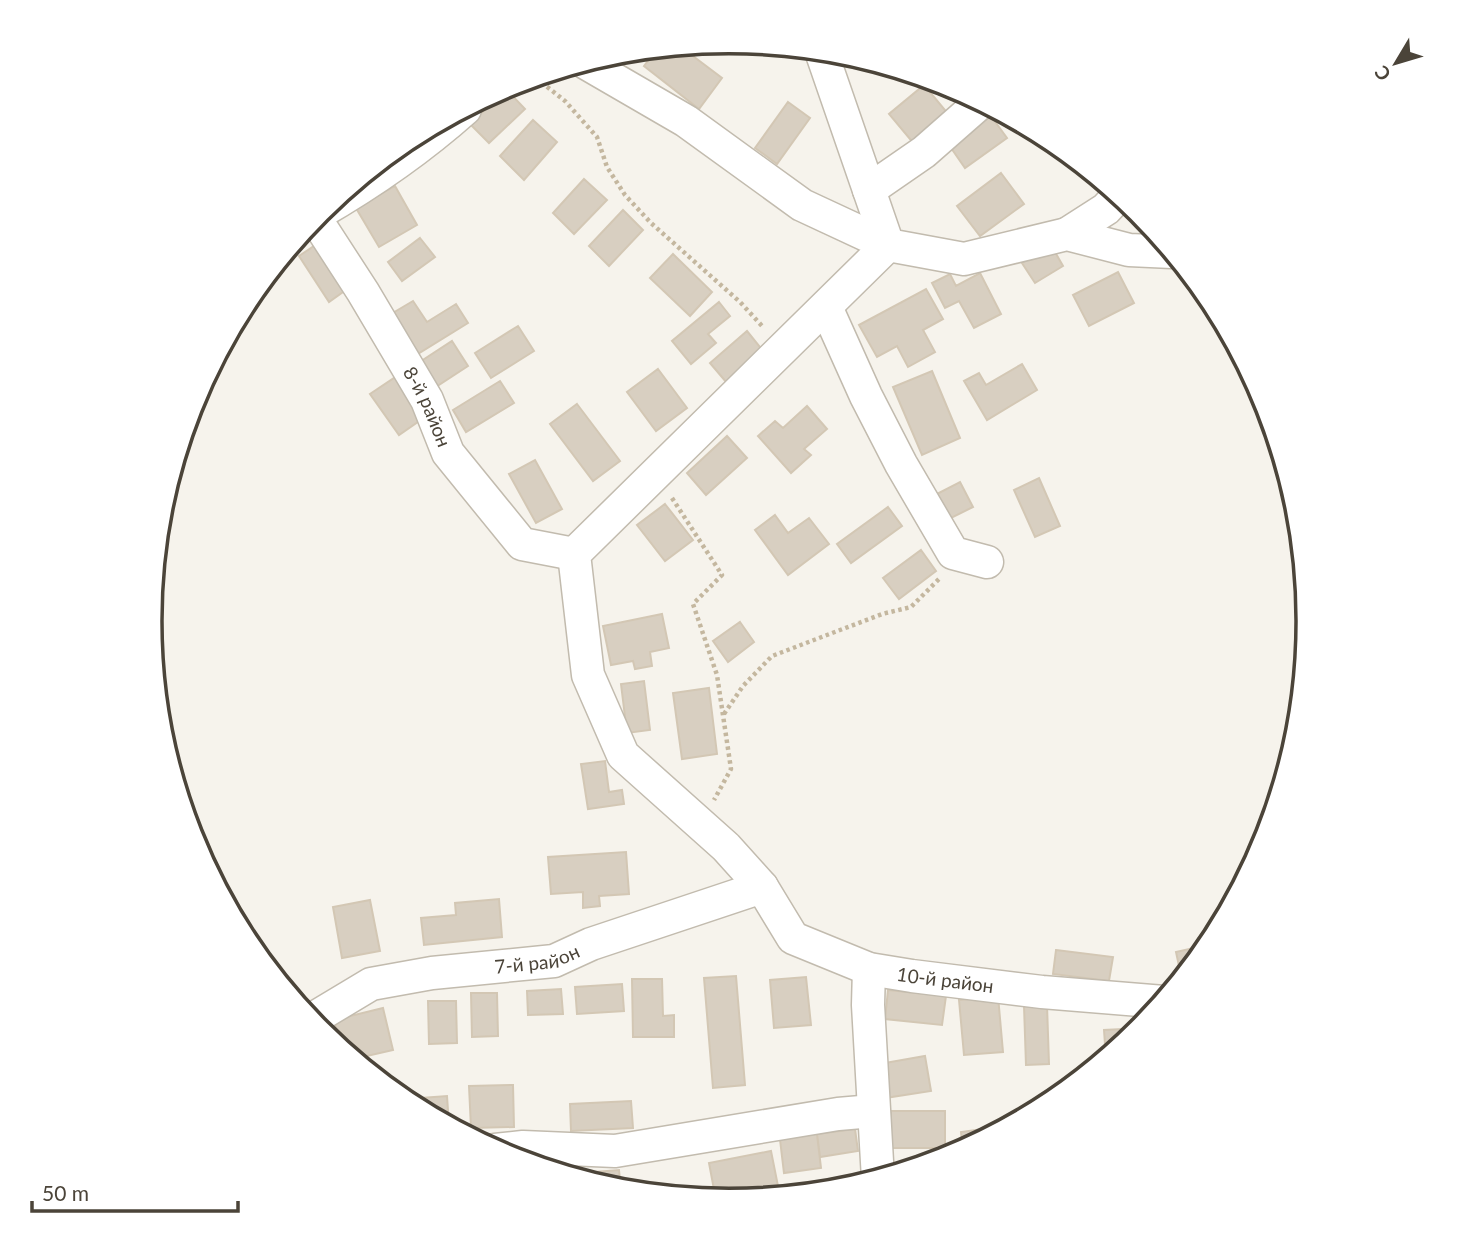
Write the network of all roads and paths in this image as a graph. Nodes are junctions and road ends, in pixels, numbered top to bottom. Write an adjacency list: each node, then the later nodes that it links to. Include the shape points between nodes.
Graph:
1 (825, 62): 7 (street)
2 (599, 70): 11 (street, via 686,121 802,205)
3 (545, 85): 14 (path, via 597,138 607,167 625,195 740,302)
4 (973, 109): 7 (street, via 925,152)
5 (431, 139): 6 (street)
6 (370, 183)
7 (869, 190): 11 (street)
8 (1112, 202): 10 (street)
9 (321, 227): 16 (street, 8-й район, via 426,400 448,453 522,544)
10 (1066, 234): 11 (street, via 964,259); 12 (street, via 1129,250)
11 (888, 245): 13 (street)
12 (1160, 251)
13 (825, 306): 14 (street); 17 (street, via 901,464 953,553)
14 (783, 349): 15 (street)
15 (655, 474): 16 (street); 19 (path, via 722,575 693,604 718,675)
16 (574, 554): 20 (street, via 587,675 622,755)
17 (987, 562)
18 (947, 571): 19 (path, via 911,607 772,656)
19 (723, 715): 20 (path, via 731,769)
20 (700, 824): 21 (street)
21 (762, 887): 22 (street, 10-й район, via 793,938); 24 (street, 7-й район, via 554,961 371,984)
22 (869, 969): 23 (street, 10-й район); 25 (street)
23 (1151, 1001)
24 (320, 1015)
25 (873, 1111): 26 (street, via 615,1152); 27 (street)
26 (517, 1148)
27 (877, 1169)

